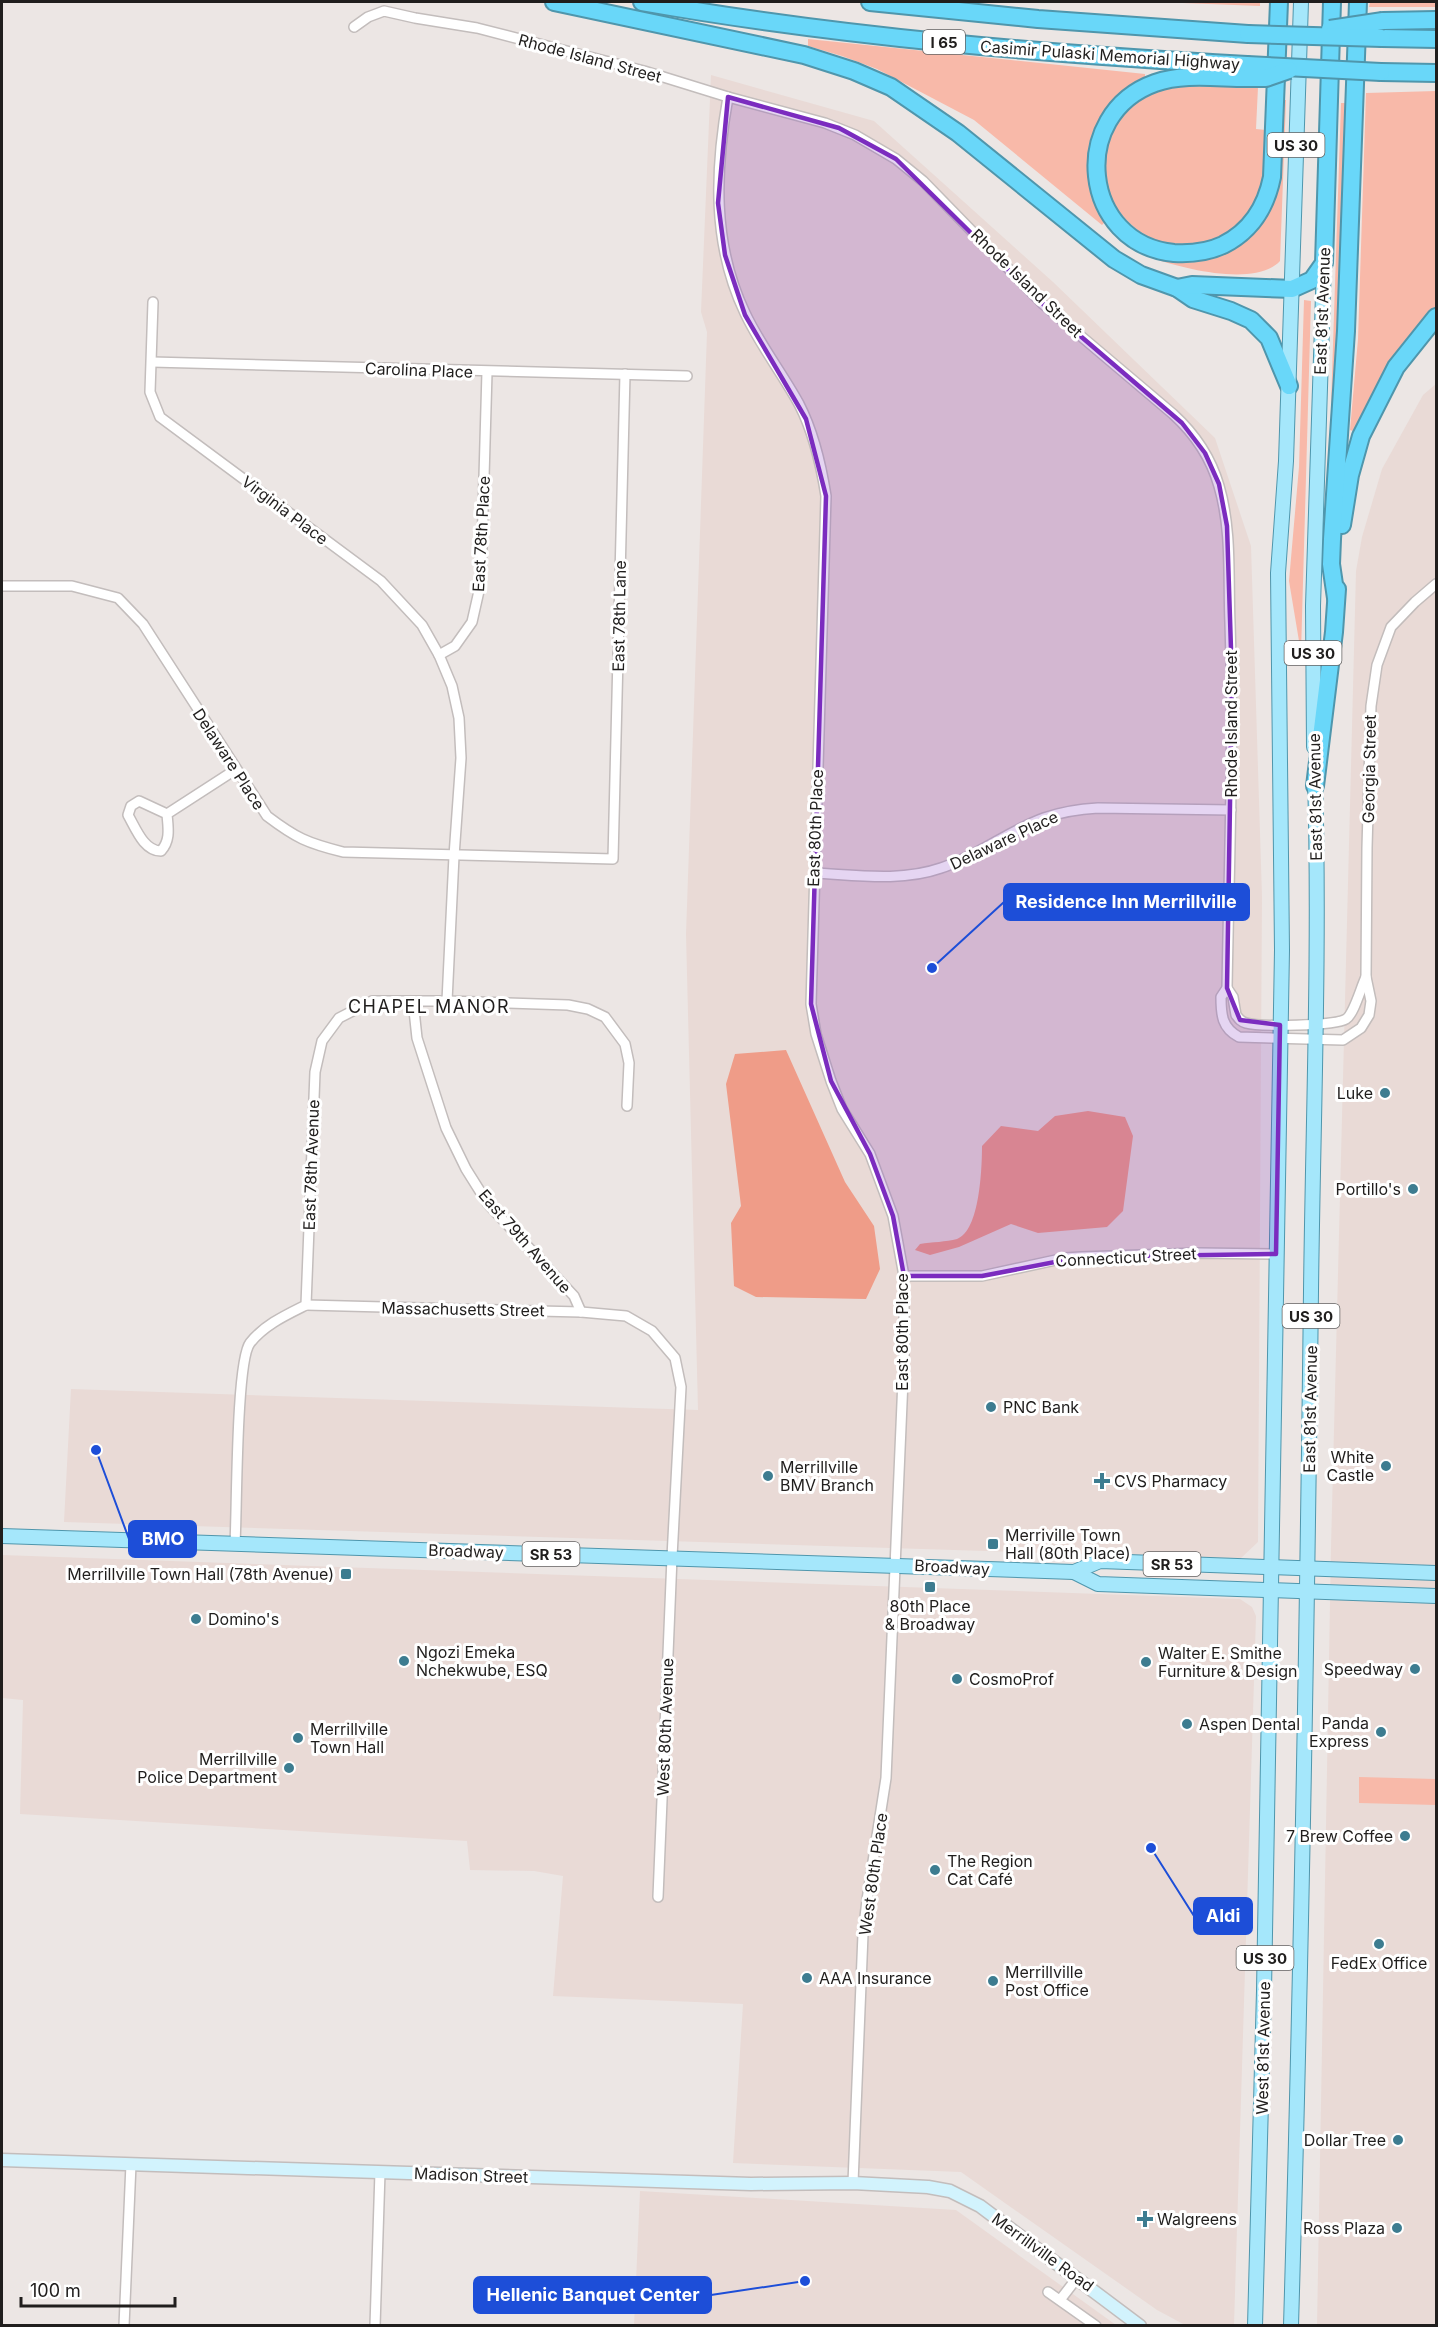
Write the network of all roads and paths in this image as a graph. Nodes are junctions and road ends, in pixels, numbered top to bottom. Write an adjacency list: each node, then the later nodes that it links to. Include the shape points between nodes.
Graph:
1 (554, 2): 16 (highway, via 804,56 878,81 944,123 1114,260)
2 (642, 2): 12 (highway, Casimir Pulaski Memorial Highway / I 65, via 958,43)
3 (870, 2): 10 (highway, Casimir Pulaski Memorial Highway / I 65, bridge, via 1038,19)
4 (1279, 2): 12 (highway, via 1272,177 1265,205 1233,240 1206,251 1164,252 1139,242 1109,213 1095,173 1099,142 1115,110 1155,83)
5 (1301, 2): 17 (main road, East 81st Avenue / US 30)
6 (1332, 2): 15 (highway, East 81st Avenue / US 30)
7 (1358, 2): 27 (highway, via 1346,331 1331,564)
8 (1437, 20): 10 (highway, bridge, via 1383,21)
9 (354, 27): 14 (street, Rhode Island Street, via 384,11 477,28)
10 (1287, 36): 11 (highway, Casimir Pulaski Memorial Highway / I 65, bridge)
11 (1437, 39)
12 (1247, 71): 13 (highway, Casimir Pulaski Memorial Highway / I 65, bridge, via 1301,67)
13 (1437, 73)
14 (728, 97): 31 (street, Rhode Island Street, via 839,128 896,159 923,181 1043,304 1173,414 1198,442 1219,484 1227,526); 35 (street, East 80th Place, via 720,147 718,203 725,255 745,315 806,419 817,448 826,496)
15 (1324, 263): 17 (highway, via 1312,280); 30 (main road, East 81st Avenue / US 30, via 1313,596)
16 (1177, 288): 17 (highway, via 1192,285); 24 (highway, via 1192,299 1238,314 1257,325 1274,346)
17 (1292, 289): 24 (main road, East 81st Avenue / US 30)
18 (153, 302): 20 (street, Virginia Place)
19 (1437, 317): 27 (highway, via 1396,367 1361,436 1345,498)
20 (152, 362): 21 (street, Carolina Place); 28 (street, Virginia Place, via 150,392 160,417 381,581 422,624)
21 (487, 372): 22 (street, Carolina Place); 28 (street, East 78th Place, via 481,582 472,622 455,646)
22 (625, 374): 23 (street, Carolina Place); 34 (street, East 78th Lane)
23 (687, 376)
24 (1289, 386): 41 (main road, East 81st Avenue / US 30, via 1278,573)
25 (1437, 584): 36 (street, Georgia Street, via 1391,627 1377,665 1370,712)
26 (2, 586): 29 (street, Delaware Place, via 72,586 118,598 143,624)
27 (1336, 598): 30 (highway)
28 (439, 655): 33 (street, via 452,686 459,718 461,758)
29 (235, 770): 32 (street); 33 (street, Delaware Place, via 267,816 311,844 343,852)
30 (1315, 786): 40 (main road, East 81st Avenue / US 30)
31 (1231, 810): 35 (street, Delaware Place, via 1081,809 1042,818 968,857 926,873); 37 (street, Rhode Island Street)
32 (167, 813): 32 (street, via 166,845 161,851 154,851 147,847 128,815 131,806 139,801)
33 (454, 856): 34 (street, Delaware Place); 39 (street)
34 (613, 859)
35 (814, 873): 46 (street, East 80th Place, via 810,993 816,1034 842,1109 870,1154 883,1187 893,1216)
36 (1366, 977): 40 (street, Georgia Street, via 1347,1019); 43 (street, Georgia Street, via 1371,1008 1361,1028 1342,1040)
37 (1227, 988): 41 (street, Rhode Island Street, via 1242,1022); 42 (street, Rhode Island Street, via 1221,1004 1224,1024 1231,1032 1246,1039)
38 (413, 1001): 39 (street, East 78th Avenue); 47 (street, East 78th Avenue, via 372,1001 339,1018 322,1041 315,1072); 48 (street, East 79th Avenue, via 417,1038 446,1128 465,1170 488,1204 573,1296)
39 (447, 1001): 44 (street, East 78th Avenue, via 568,1005 605,1017 626,1044)
40 (1315, 1024): 41 (street, Rhode Island Street); 43 (main road, East 81st Avenue / US 30)
41 (1280, 1025): 42 (main road, East 81st Avenue / US 30)
42 (1280, 1040): 43 (street, Rhode Island Street); 45 (main road, East 81st Avenue / US 30)
43 (1315, 1040): 54 (main road, East 81st Avenue / US 30)
44 (627, 1106)
45 (1276, 1254): 46 (street, Connecticut Street, via 1081,1257 982,1276); 53 (main road, East 81st Avenue / US 30)
46 (904, 1276): 52 (street, East 80th Place)
47 (306, 1305): 48 (street, Massachusetts Street); 50 (street, via 275,1320 248,1344 241,1377)
48 (581, 1312): 51 (street, Massachusetts Street, via 626,1316 652,1330 675,1358 681,1387)
49 (2, 1536): 50 (main road, Broadway / SR 53)
50 (236, 1543): 51 (main road, Broadway / SR 53)
51 (672, 1557): 52 (main road, Broadway / SR 53); 60 (street, West 80th Avenue)
52 (895, 1565): 55 (main road, Broadway / SR 53); 64 (street, West 80th Place, via 886,1778 863,1934)
53 (1271, 1567): 54 (main road, Broadway / SR 53); 55 (main road, Broadway / SR 53, via 1100,1561); 57 (main road, East 81st Avenue / US 30)
54 (1308, 1569): 56 (main road, Broadway / SR 53); 58 (main road, East 81st Avenue / US 30)
55 (1074, 1572): 57 (main road, Broadway / SR 53, via 1098,1584)
56 (1437, 1573)
57 (1270, 1591): 58 (main road, Broadway / SR 53); 73 (main road, West 81st Avenue / US 30)
58 (1308, 1592): 59 (main road, Broadway / SR 53); 74 (main road, US 30)
59 (1437, 1596)
60 (658, 1897)
61 (2, 2160): 62 (street, Madison Street)
62 (131, 2164): 63 (street, Madison Street); 69 (street)
63 (380, 2172): 64 (street, Madison Street, via 751,2184); 70 (street)
64 (854, 2183): 65 (street, Madison Street)
65 (940, 2188): 66 (street, Merrillville Road, via 980,2206)
66 (1077, 2278): 68 (street); 72 (street, Merrillville Road)
67 (1048, 2292): 68 (street)
68 (1060, 2301): 71 (street)
69 (124, 2325)
70 (375, 2325)
71 (1096, 2325)
72 (1140, 2325)
73 (1255, 2325)
74 (1291, 2325)

